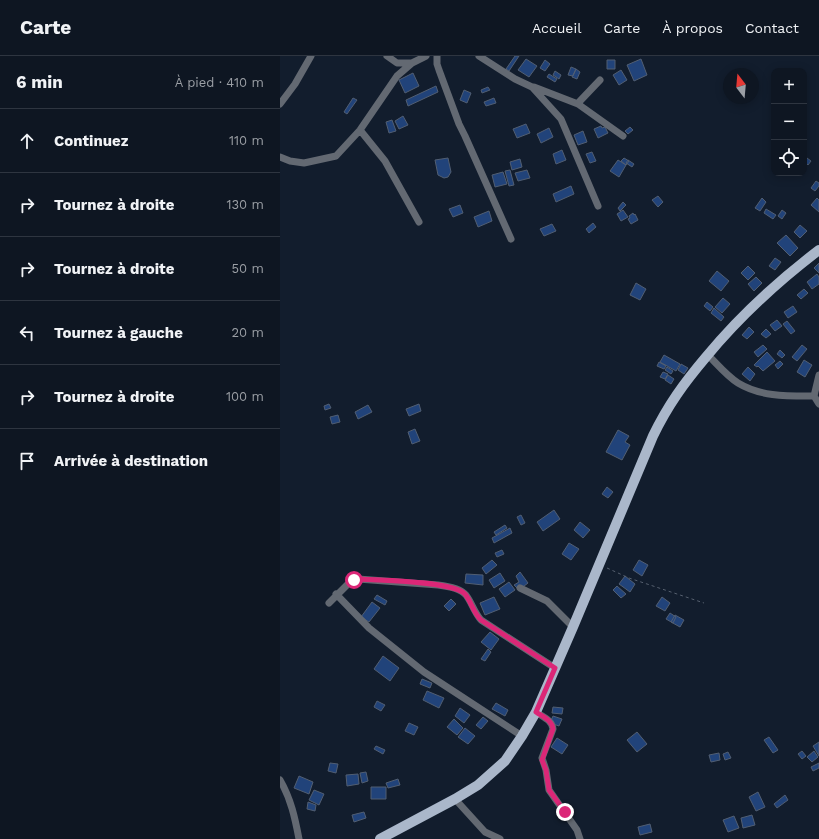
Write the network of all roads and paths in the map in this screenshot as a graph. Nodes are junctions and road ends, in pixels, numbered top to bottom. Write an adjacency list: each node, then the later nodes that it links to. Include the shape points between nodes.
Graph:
1 (311, 56): 9 (street)
2 (387, 56): 6 (street, via 397,63)
3 (426, 56): 6 (street)
4 (438, 56): 16 (street, via 437,64 459,124)
5 (479, 56): 8 (street)
6 (412, 63): 11 (street, via 397,76)
7 (600, 80): 10 (street)
8 (532, 87): 10 (street); 14 (street, via 561,119)
9 (280, 104)
10 (578, 104): 12 (street)
11 (360, 130): 13 (street, via 336,156 304,163); 15 (street, via 385,161)
12 (623, 136)
13 (280, 157)
14 (598, 206)
15 (419, 222)
16 (511, 239)
17 (819, 250): 18 (main road, via 773,287 734,324)
18 (708, 355): 20 (street, via 736,382 755,392); 22 (main road, via 685,382 663,415)
19 (819, 375): 20 (street)
20 (814, 396): 21 (street)
21 (819, 404)
22 (599, 565): 26 (path, via 629,578); 27 (main road)
23 (520, 588): 27 (street, via 547,601)
24 (336, 594): 25 (street); 28 (street, via 350,582 358,579 449,587 465,594 481,620); 30 (street, via 369,628 424,672)
25 (329, 602)
26 (704, 603)
27 (573, 627): 28 (main road)
28 (555, 668): 29 (main road)
29 (536, 712): 30 (main road); 36 (street, via 553,725 542,758 549,790 577,830)
30 (522, 736): 32 (main road, via 505,761 493,773)
31 (280, 780): 33 (street, via 289,798)
32 (455, 799): 34 (main road); 35 (street, via 485,832)
33 (299, 839)
34 (380, 839)
35 (500, 839)
36 (580, 839)

